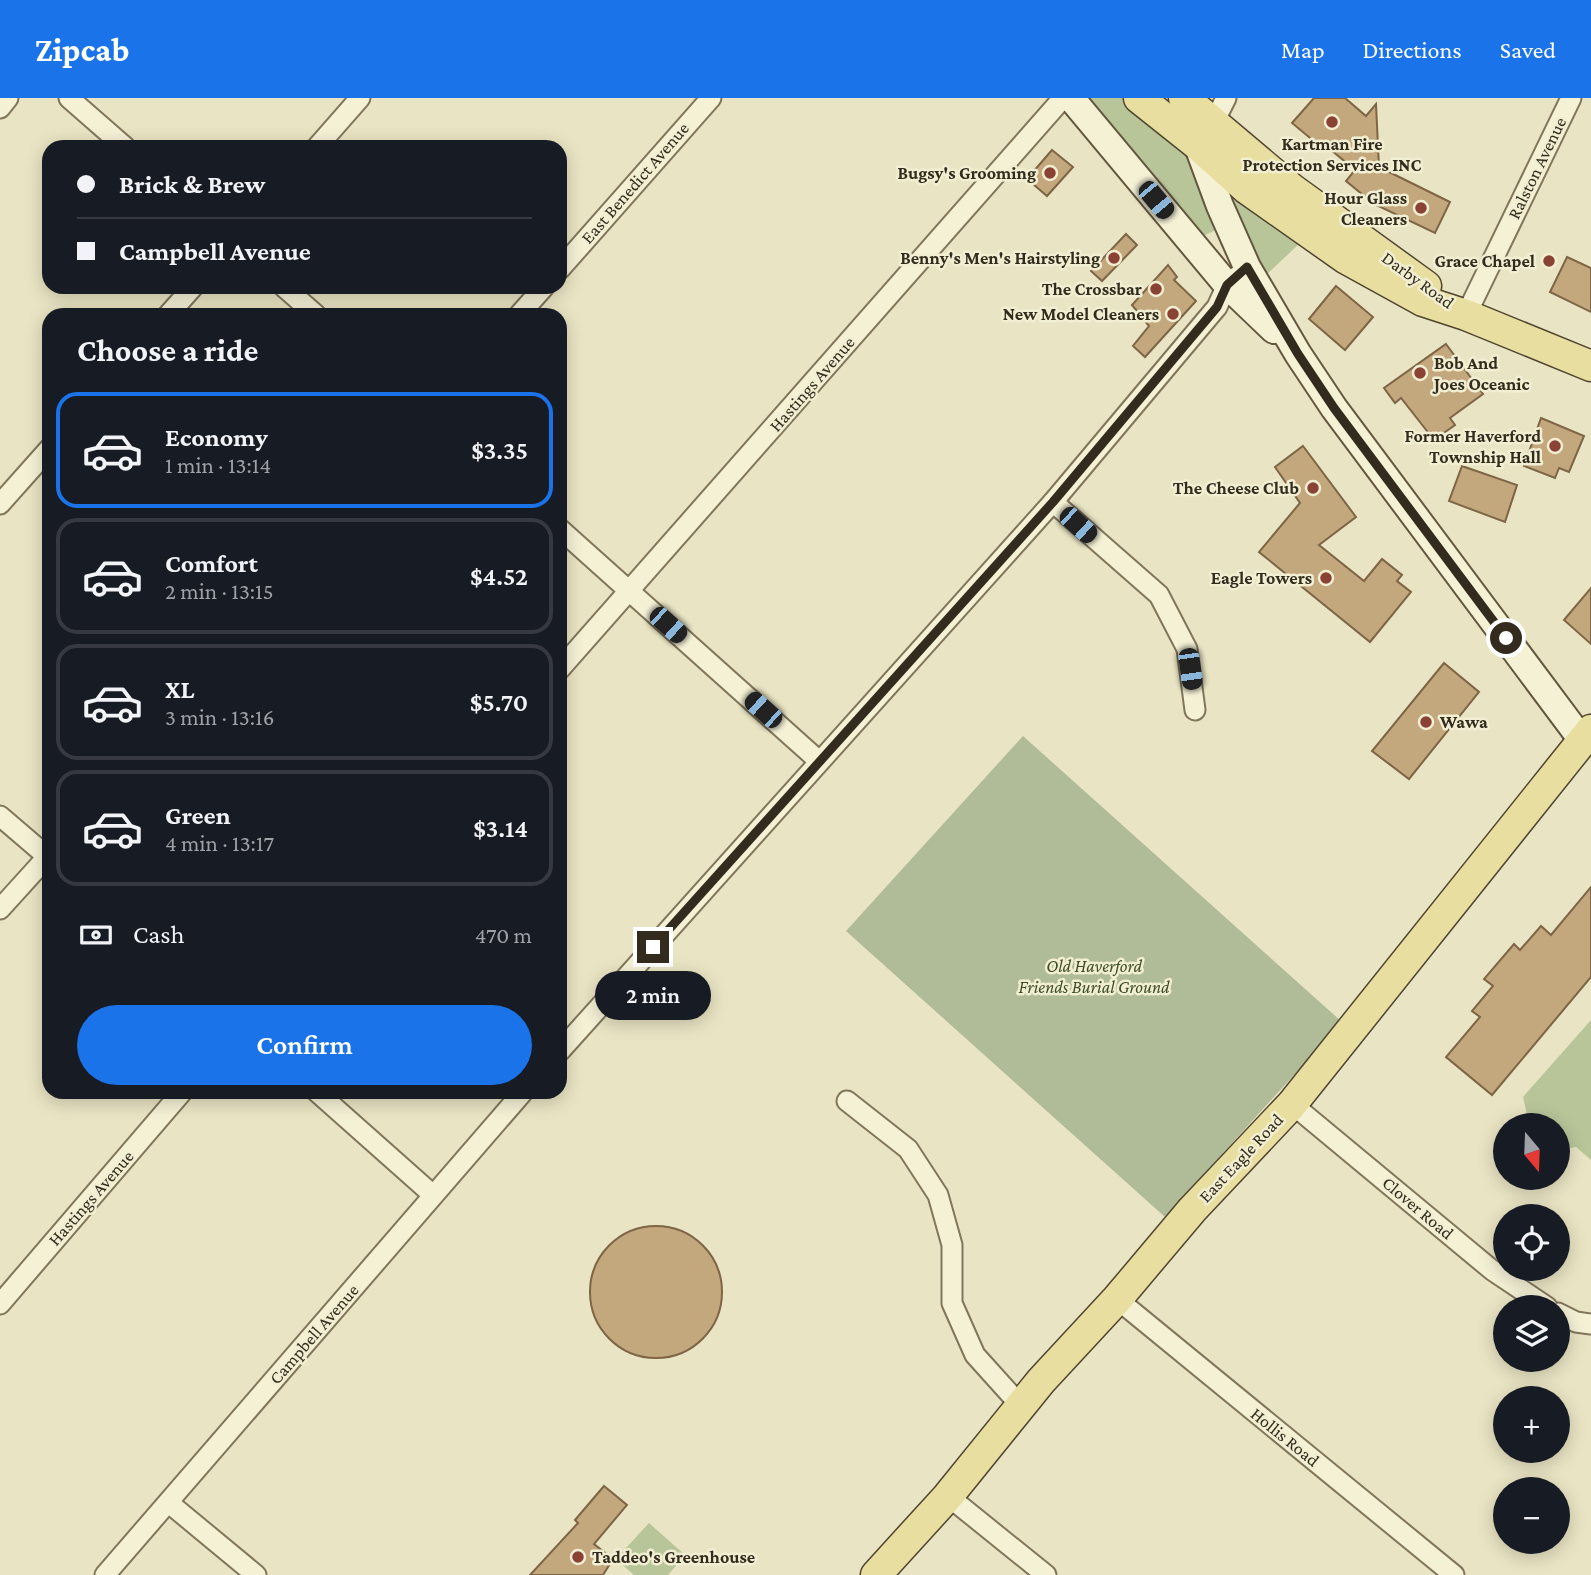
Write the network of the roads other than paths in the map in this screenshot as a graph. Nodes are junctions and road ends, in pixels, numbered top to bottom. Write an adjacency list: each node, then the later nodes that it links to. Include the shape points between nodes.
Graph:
1 (8, 98): 11 (street)
2 (69, 98): 13 (street)
3 (360, 98): 14 (street)
4 (710, 98): 15 (street, East Benedict Avenue)
5 (1063, 98): 31 (street, Hastings Avenue)
6 (1071, 98): 17 (street, Darby Road)
7 (1139, 98): 12 (main road, Darby Road)
8 (1177, 98): 12 (street, Darby Road)
9 (1184, 98): 12 (main road, Darby Road)
10 (1572, 98): 24 (street, Ralston Avenue)
11 (0, 108)
12 (1212, 122): 16 (street, Darby Road, via 1220,206); 24 (main road, Darby Road, via 1292,189)
13 (117, 140)
14 (323, 140)
15 (567, 261)
16 (1247, 267): 17 (street); 25 (street, Darby Road)
17 (1227, 285): 25 (street, Darby Road); 28 (street, via 1217,307)
18 (187, 294): 21 (street)
19 (292, 294): 22 (street)
20 (538, 294): 23 (street)
21 (174, 308)
22 (308, 308)
23 (525, 308)
24 (1466, 315): 26 (main road, Darby Road)
25 (1298, 354): 34 (street, Darby Road)
26 (1591, 366)
27 (42, 457): 29 (street)
28 (1053, 502): 33 (street, via 1158,595 1187,649); 35 (street)
29 (0, 504)
30 (567, 535): 31 (street)
31 (630, 591): 32 (street, Hastings Avenue); 35 (street)
32 (567, 661)
33 (1195, 710)
34 (1588, 743): 45 (main road, East Eagle Road)
35 (820, 761): 40 (street)
36 (0, 816): 37 (street)
37 (42, 852)
38 (42, 864): 39 (street)
39 (0, 909)
40 (567, 1043)
41 (177, 1099): 49 (street, Hastings Avenue)
42 (325, 1099): 46 (street)
43 (517, 1099): 46 (street, Campbell Avenue)
44 (847, 1101): 52 (street, via 908,1149 937,1195 953,1245 952,1303 975,1355)
45 (1292, 1104): 47 (street, Clover Road, via 1492,1270); 48 (main road, East Eagle Road, via 1192,1210)
46 (433, 1195): 54 (street, Campbell Avenue)
47 (1529, 1295)
48 (1117, 1299): 52 (main road, East Eagle Road); 59 (street, Hollis Road)
49 (0, 1304)
50 (1570, 1319): 51 (street)
51 (1591, 1324)
52 (1021, 1406): 53 (main road, East Eagle Road)
53 (948, 1496): 57 (main road, East Eagle Road); 58 (street)
54 (169, 1503): 55 (street, Campbell Avenue); 56 (street)
55 (105, 1575)
56 (256, 1575)
57 (877, 1575)
58 (1046, 1575)
59 (1454, 1575)

